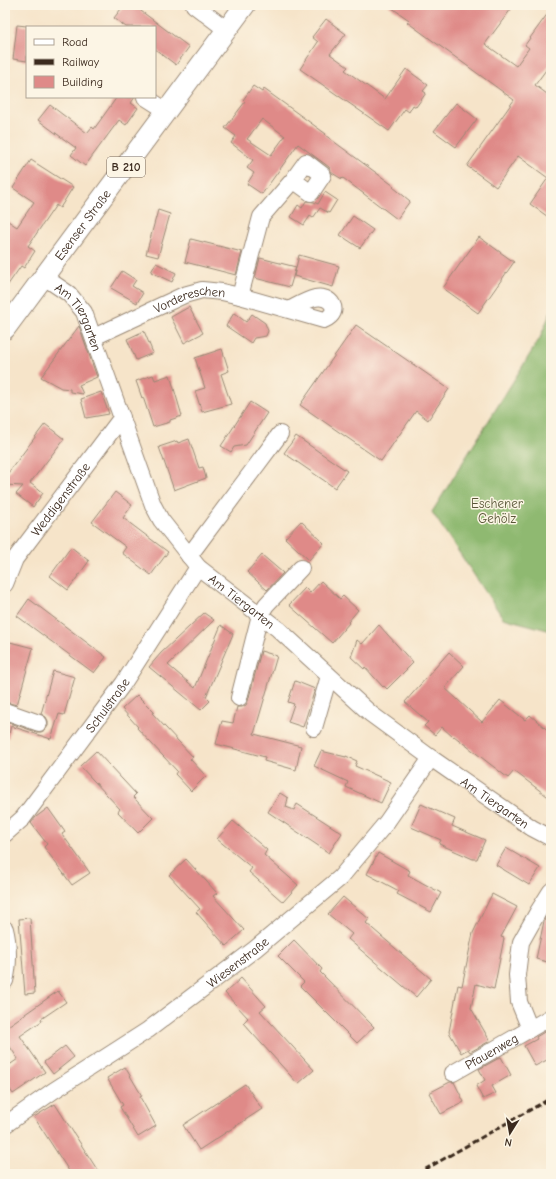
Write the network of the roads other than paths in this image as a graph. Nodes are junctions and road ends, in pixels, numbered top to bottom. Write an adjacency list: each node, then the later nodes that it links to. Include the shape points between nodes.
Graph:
1 (194, 5): 3 (street)
2 (245, 5): 3 (main road, Esenser Straße / B 210)
3 (227, 30): 5 (main road, Esenser Straße / B 210)
4 (147, 98): 5 (street)
5 (167, 111): 7 (main road, Esenser Straße / B 210)
6 (293, 180): 8 (street, via 261,217)
7 (44, 277): 10 (main road, Esenser Straße / B 210); 11 (street, Am Tiergarten, via 70,294 84,312)
8 (240, 296): 9 (street, Vordereschen); 11 (street, Vordereschen, via 202,290 184,295)
9 (289, 310)
10 (5, 329)
11 (94, 337): 12 (street, Am Tiergarten)
12 (122, 417): 14 (street, Am Tiergarten, via 153,505 161,520); 16 (street, Weddigenstraße, via 15,559)
13 (280, 434): 14 (street, Schulstraße)
14 (194, 562): 17 (street, Am Tiergarten); 24 (street, Schulstraße, via 123,684 23,818)
15 (301, 568): 17 (street, via 266,605)
16 (5, 584)
17 (260, 615): 18 (street, Am Tiergarten); 19 (street)
18 (329, 676): 22 (street); 23 (street, Am Tiergarten, via 371,714)
19 (239, 698)
20 (5, 711): 21 (street)
21 (39, 723)
22 (314, 728)
23 (431, 758): 25 (street, Am Tiergarten, via 532,828); 32 (street, Wiesenstraße, via 386,823 340,878 255,949 148,1030)
24 (5, 834)
25 (551, 838)
26 (551, 891): 30 (street, Pfauenweg, via 521,942 517,975 519,1002)
27 (5, 929): 28 (street)
28 (5, 981)
29 (551, 1017): 30 (street, Pfauenweg)
30 (530, 1029): 31 (street, Pfauenweg)
31 (453, 1072)
32 (5, 1125)

